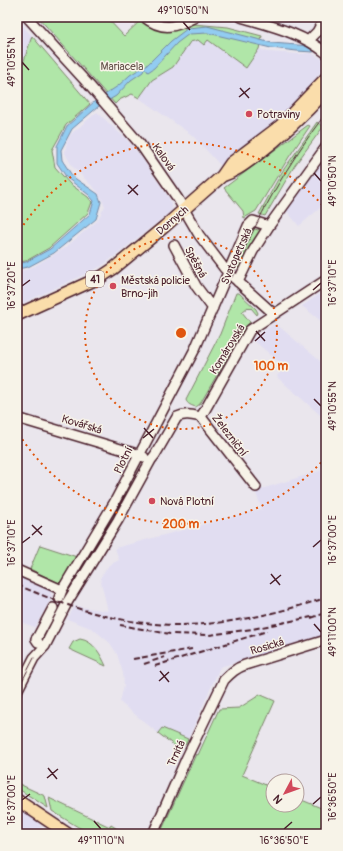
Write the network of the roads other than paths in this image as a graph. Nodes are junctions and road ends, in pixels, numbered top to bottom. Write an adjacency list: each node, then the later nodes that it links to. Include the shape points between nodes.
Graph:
1 (27, 17): 12 (street, Kalová, via 96,92 151,159)
2 (144, 17): 3 (street, via 152,23 166,26 177,26)
3 (195, 17)
4 (241, 17): 6 (street, via 296,34)
5 (325, 17): 6 (street)
6 (310, 41): 7 (street)
7 (325, 52)
8 (326, 78): 11 (main road, Dornych / 41, via 280,126 232,163)
9 (326, 91): 11 (main road, 41, via 285,133 237,170)
10 (326, 147): 13 (street, Svatopetrská)
11 (222, 176): 12 (main road, Dornych / 41)
12 (184, 209): 15 (street, Kalová, via 199,235); 20 (main road, Dornych / 41, via 107,273)
13 (269, 226): 15 (street, Svatopetrská, via 255,221 250,223); 17 (street)
14 (174, 245): 18 (street, Spěšná, via 202,296)
15 (228, 273): 17 (street, Kalová); 18 (street, Svatopetrská)
16 (326, 280): 19 (street, Komárovská)
17 (238, 282): 19 (street, Kalová)
18 (214, 308): 23 (street, Plotní)
19 (274, 314): 21 (street, Komárovská, via 248,334)
20 (17, 315)
21 (201, 417): 24 (street, Železniční, via 189,414 177,417); 25 (street, Železniční)
22 (17, 418): 23 (street, Kovářská)
23 (139, 454): 24 (street, Kovářská); 26 (street, Plotní, via 60,594)
24 (150, 460): 31 (street, via 115,526 68,602 46,646 34,658)
25 (256, 487)
26 (17, 570)
27 (53, 608): 29 (street, via 36,639)
28 (326, 640): 30 (street, Rosická, via 236,668)
29 (38, 642)
30 (222, 684): 34 (street, Trnitá)
31 (17, 691)
32 (17, 800): 33 (main road)
33 (68, 834)
34 (153, 834)

